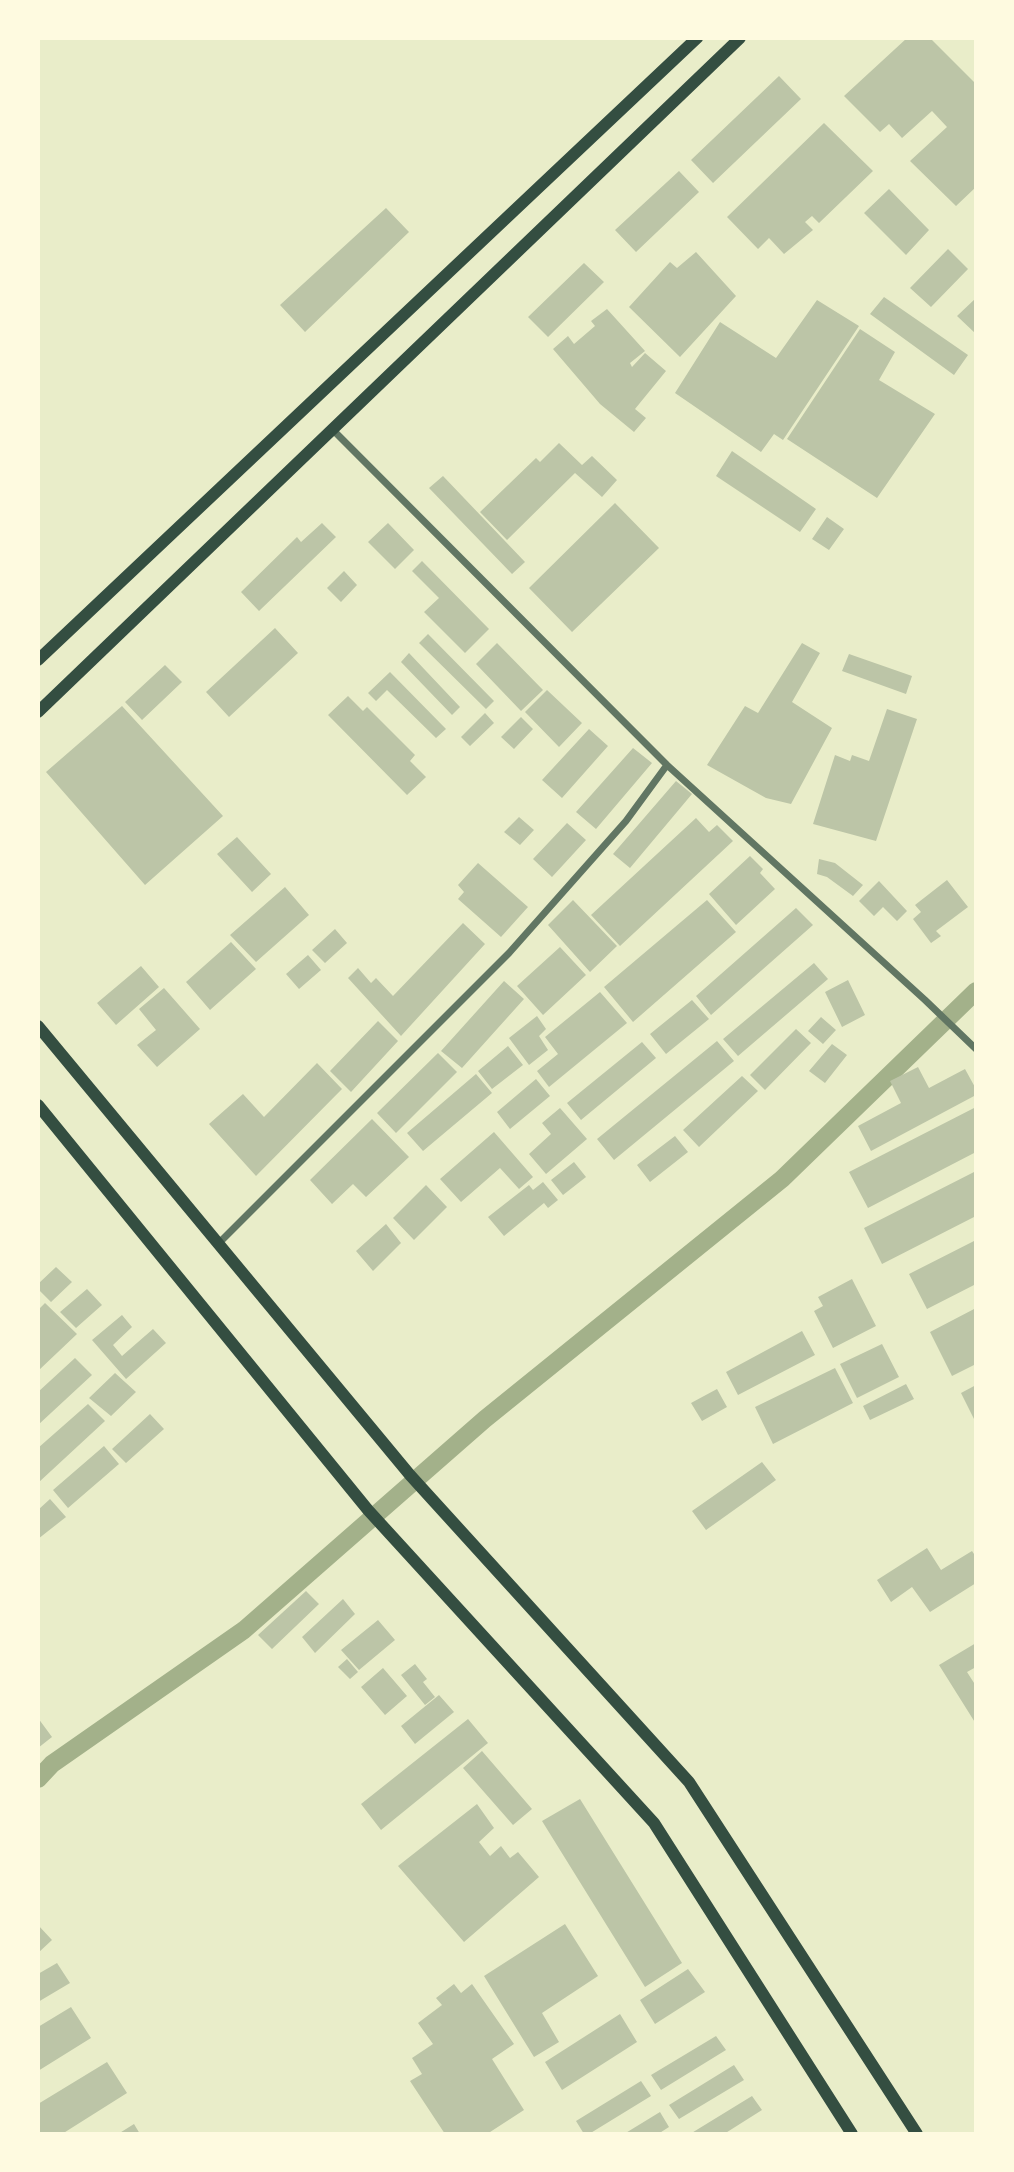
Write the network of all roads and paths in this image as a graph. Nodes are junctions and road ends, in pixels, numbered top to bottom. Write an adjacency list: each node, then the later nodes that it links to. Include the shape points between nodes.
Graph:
1 (697, 38): 4 (main road)
2 (735, 43): 3 (main road)
3 (332, 429): 5 (main road); 6 (street)
4 (38, 660)
5 (38, 712)
6 (667, 765): 8 (street); 10 (street, via 626,821 509,953)
7 (38, 1026): 10 (main road)
8 (975, 1049)
9 (38, 1105): 11 (main road, via 368,1510 654,1823)
10 (218, 1244): 12 (main road, via 410,1475 689,1782)
11 (852, 2133)
12 (917, 2133)

